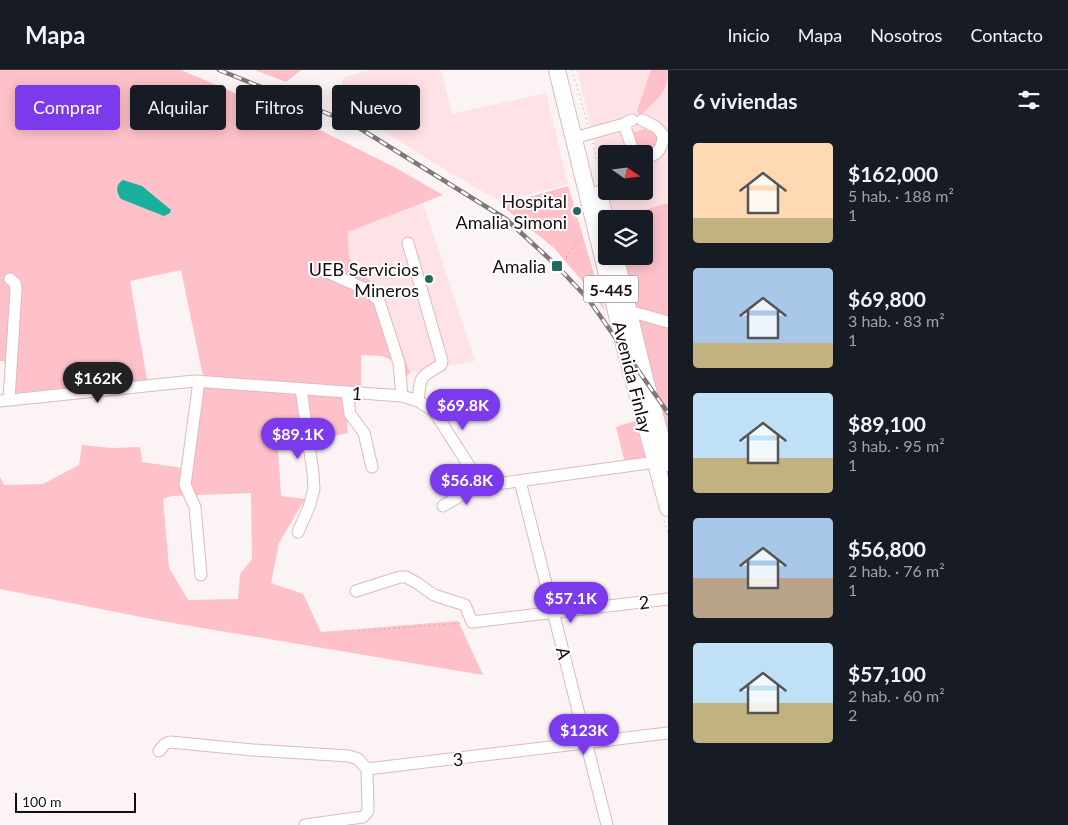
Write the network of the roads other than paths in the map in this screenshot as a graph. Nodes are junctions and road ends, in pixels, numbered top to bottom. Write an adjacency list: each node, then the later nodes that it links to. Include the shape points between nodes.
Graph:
1 (557, 70): 4 (highway, Avenida Finlay / 5-445)
2 (566, 70): 4 (highway, Avenida Finlay / 5-445)
3 (633, 121): 4 (street); 5 (street); 6 (street, via 656,126 663,135 663,145)
4 (583, 136): 7 (highway, Avenida Finlay / 5-445); 12 (highway, Avenida Finlay / 5-445)
5 (633, 145)
6 (653, 155)
7 (603, 210)
8 (408, 243): 19 (street, via 442,361 441,365 420,378)
9 (616, 265): 12 (highway, Avenida Finlay / 5-445)
10 (324, 271): 17 (street, via 368,290 379,301 399,363)
11 (10, 279): 18 (street, via 16,289)
12 (622, 309): 13 (street); 20 (highway, Avenida Finlay / 5-445, via 626,352)
13 (668, 322)
14 (199, 381): 15 (street, 1); 18 (street, 1); 27 (street, via 185,484 195,507)
15 (301, 389): 16 (street, 1); 26 (street, via 314,489)
16 (347, 392): 17 (street, 1); 21 (street, via 350,414 364,433)
17 (402, 396): 19 (street, 1)
18 (5, 401)
19 (418, 401): 23 (street, 1, via 434,411)
20 (664, 462): 22 (street); 25 (highway, Avenida Finlay / 5-445)
21 (372, 466)
22 (520, 481): 23 (street); 30 (street, A)
23 (482, 486): 24 (street)
24 (443, 506)
25 (668, 508)
26 (298, 532)
27 (201, 575)
28 (356, 592): 30 (street, 2, via 406,577 434,595 465,605 472,622)
29 (668, 599): 30 (street, 2)
30 (554, 613): 32 (street, A)
31 (668, 733): 32 (street, 3)
32 (587, 742): 34 (street, 3); 36 (street, A)
33 (159, 752): 34 (street, via 170,742 349,756 358,759)
34 (368, 769): 35 (street, via 368,811 365,815 359,819)
35 (305, 825)
36 (608, 825)

